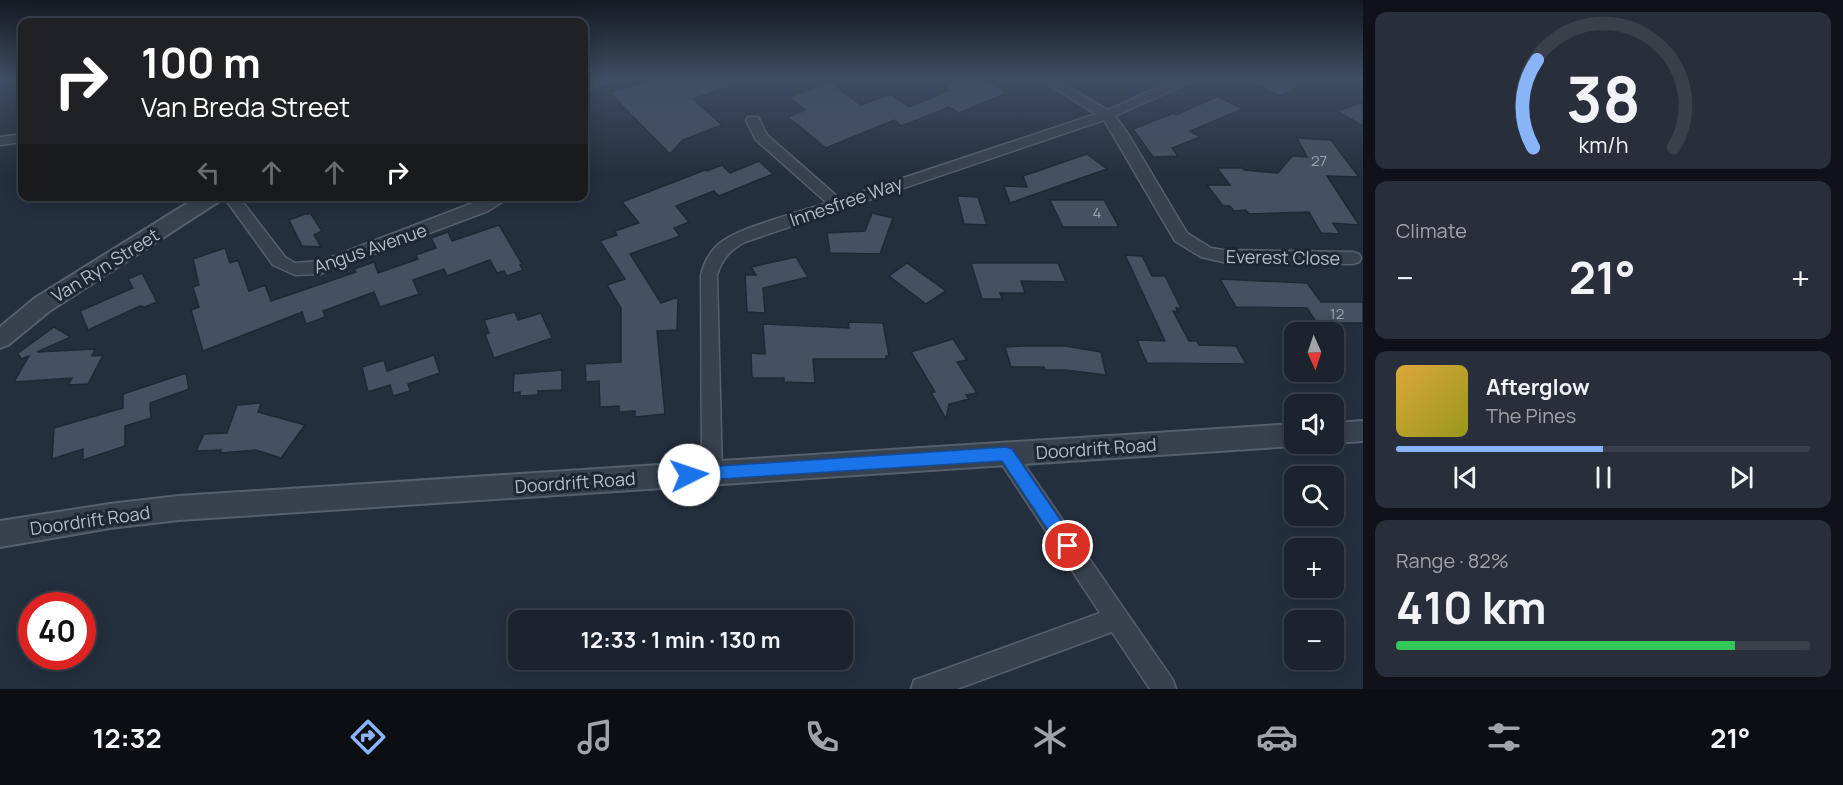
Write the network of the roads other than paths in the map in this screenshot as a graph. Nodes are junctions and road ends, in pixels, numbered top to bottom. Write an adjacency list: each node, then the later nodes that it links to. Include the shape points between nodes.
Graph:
1 (1100, 111): 3 (street)
2 (1115, 111): 3 (street, Innesfree Way)
3 (1107, 115): 10 (street, Innesfree Way); 11 (street, Everest Close, via 1174,228 1193,246 1223,256)
4 (753, 120): 10 (street, via 761,137)
5 (18, 139): 6 (street)
6 (0, 141)
7 (206, 201): 12 (street, Van Ryn Street, via 44,304)
8 (234, 201): 9 (street, Angus Avenue, via 279,261 289,268 304,270 326,266)
9 (494, 201)
10 (837, 204): 17 (street, Innesfree Way, via 739,238 712,262 708,289)
11 (1353, 258)
12 (0, 339)
13 (1363, 431): 14 (street)
14 (1344, 432)
15 (1284, 436): 16 (street, Doordrift Road)
16 (1006, 454): 17 (street, Doordrift Road); 19 (street)
17 (712, 473): 18 (street, Doordrift Road, via 179,508)
18 (0, 534)
19 (1117, 619): 20 (street); 21 (street)
20 (923, 689)
21 (1164, 689)

